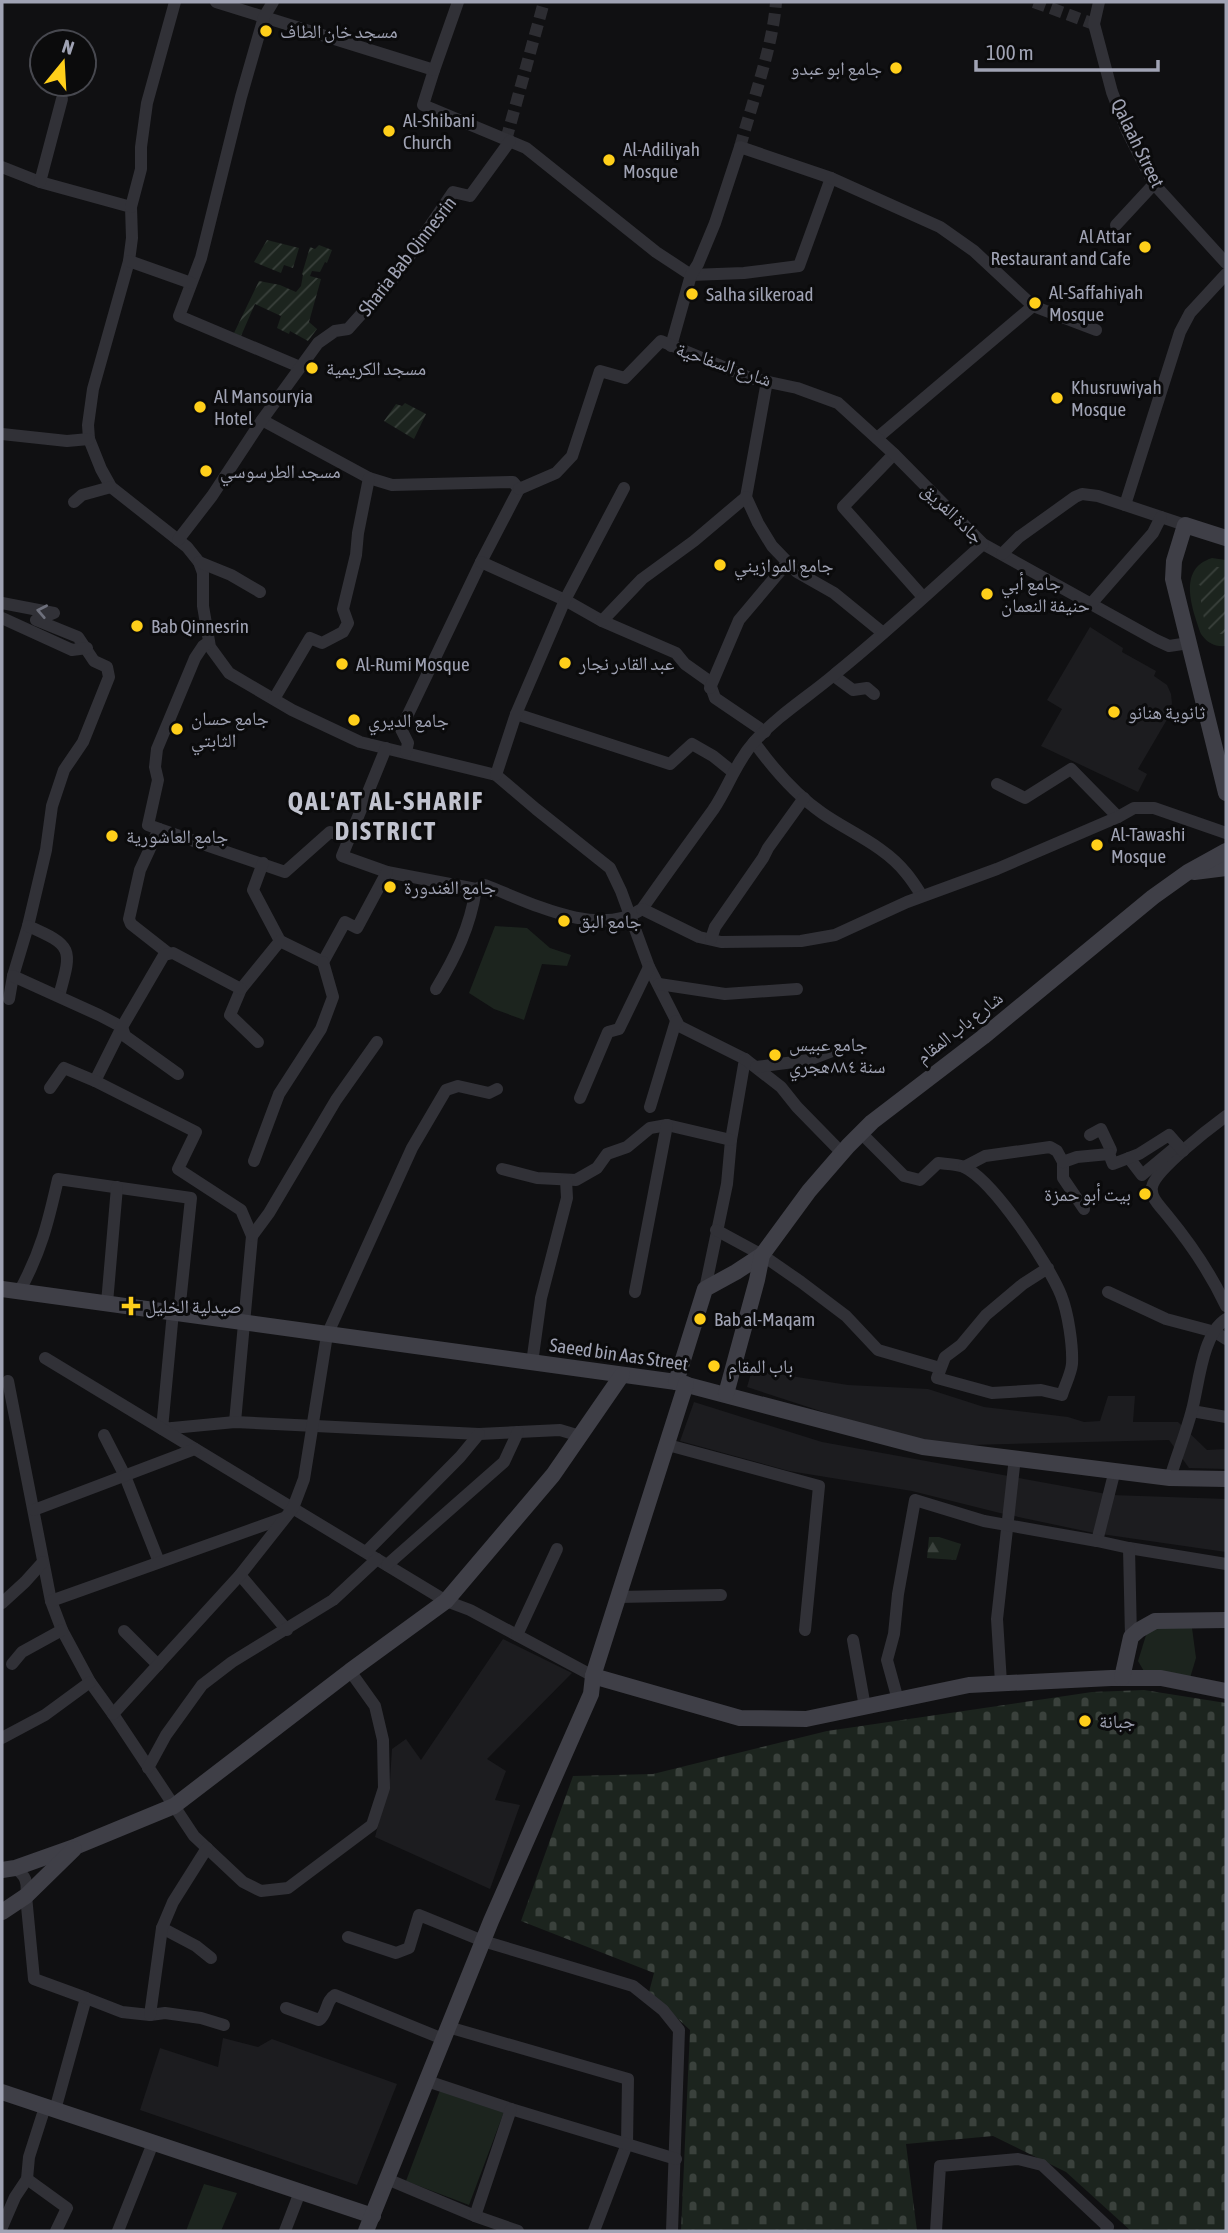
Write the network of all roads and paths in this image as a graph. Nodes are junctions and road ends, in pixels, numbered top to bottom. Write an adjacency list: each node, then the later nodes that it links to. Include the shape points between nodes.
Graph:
1 (175, 2): 14 (street, via 147,103 141,169)
2 (216, 2): 6 (street)
3 (273, 2): 6 (street)
4 (458, 2): 7 (street)
5 (1099, 2): 13 (street, Qalaah Street, via 1094,24 1112,92)
6 (264, 17): 7 (street); 20 (street)
7 (434, 70): 9 (street, via 423,105)
8 (62, 99): 12 (street)
9 (510, 141): 19 (street, via 526,148); 24 (street, Sharia Bab Qinnesrin, via 470,196 453,192 398,273 348,329 335,331 318,343)
10 (2, 167): 12 (street)
11 (831, 178): 19 (street, via 799,266); 19 (street, via 740,147 715,223); 21 (street, via 957,237)
12 (40, 182): 14 (street)
13 (1154, 184): 15 (street); 17 (street, Qalaah Street)
14 (131, 207): 16 (street)
15 (1116, 225)
16 (129, 261): 20 (street); 29 (street, via 93,389)
17 (1226, 263)
18 (1226, 274): 37 (street, via 1180,332)
19 (691, 275): 23 (street)
20 (191, 283): 24 (street, via 178,316)
21 (1033, 306): 22 (street); 28 (street)
22 (1096, 330)
23 (671, 346): 25 (street, شارع السفاحية); 34 (street, شارع السفاحية, via 661,341 625,378 600,371 572,456 556,473)
24 (300, 367): 26 (street, Sharia Bab Qinnesrin)
25 (766, 381): 28 (street, شارع السفاحية, via 838,403); 35 (street)
26 (262, 420): 31 (street); 41 (street, Sharia Bab Qinnesrin)
27 (2, 434): 29 (street)
28 (877, 438): 30 (street, جادة الفريق)
29 (89, 439): 32 (street)
30 (894, 454): 42 (street, جادة الفريق); 48 (street, via 843,506)
31 (369, 478): 34 (street, via 393,485 513,482); 61 (street, via 344,609 348,623 343,632 322,643 310,638)
32 (111, 487): 36 (street); 41 (street)
33 (624, 488): 49 (street)
34 (519, 489): 45 (street)
35 (746, 497): 46 (street, via 772,546); 53 (street, via 642,579)
36 (74, 502)
37 (1125, 505): 38 (street); 43 (street, via 1082,494)
38 (1161, 517): 39 (street); 51 (street, via 1153,533)
39 (1185, 524): 40 (main road); 56 (main road, via 1172,575)
40 (1226, 538)
41 (178, 540): 44 (street)
42 (982, 544): 43 (street, جادة الفريق); 48 (street)
43 (1002, 554): 51 (street, جادة الفريق)
44 (199, 562): 47 (street); 55 (street)
45 (481, 562): 49 (street); 66 (street, via 401,729 408,743)
46 (788, 562): 54 (street); 59 (street, via 738,620)
47 (260, 592)
48 (923, 597): 54 (street)
49 (565, 600): 53 (street); 62 (street)
50 (2, 603): 57 (street, one-way to 50, via 78,638 36,620 54,613)
51 (1090, 605): 56 (street, جادة الفريق, via 1169,646)
52 (2, 618): 57 (street, via 72,650)
53 (601, 621): 59 (street, via 676,653 709,681)
54 (883, 633): 58 (street)
55 (209, 642): 61 (street, via 229,673); 73 (street, via 195,658 157,749 158,780 148,825)
56 (1189, 643): 70 (main road)
57 (87, 648): 84 (street, via 94,661 107,667 109,677 83,742 64,770 52,806)
58 (834, 676): 60 (street, via 853,690 867,688); 63 (street, via 789,708)
59 (710, 688): 63 (street, via 715,698)
60 (874, 694)
61 (274, 699): 65 (street, via 360,742)
62 (516, 714): 67 (street, via 670,764 692,744); 68 (street)
63 (765, 732): 64 (street)
64 (754, 742): 67 (street); 71 (street)
65 (386, 748): 66 (street); 75 (street)
66 (406, 752): 68 (street)
67 (733, 772): 83 (street, via 714,808)
68 (496, 775): 83 (street, via 610,868)
69 (997, 784): 72 (street, via 1025,798 1071,769)
70 (1226, 793)
71 (804, 798): 82 (street, via 888,855); 85 (street)
72 (1118, 817): 74 (street, via 1134,808 1154,808); 82 (street)
73 (159, 830): 77 (street); 87 (street, via 140,870 129,919)
74 (1226, 833)
75 (350, 838): 77 (street, via 330,832 285,872); 79 (street, via 342,856)
76 (1226, 851): 80 (main road, شارع باب المقام)
77 (263, 863): 86 (street, via 253,890)
78 (1226, 869): 80 (main road)
79 (387, 872): 81 (street); 88 (street, via 357,928 345,922)
80 (1188, 872): 112 (main road, شارع باب المقام)
81 (476, 889): 83 (street, via 485,885 579,920); 93 (street, via 456,955)
82 (922, 896): 85 (street, via 835,936 762,942)
83 (636, 913): 85 (street); 89 (street)
84 (28, 926): 90 (street); 95 (street, via 58,939 67,951)
85 (711, 939)
86 (280, 941): 88 (street); 92 (street)
87 (168, 953): 92 (street); 98 (street)
88 (323, 962): 119 (street, via 333,997 321,1029 279,1094)
89 (649, 967): 91 (street); 108 (street, via 619,1029 608,1032)
90 (13, 976): 95 (street); 96 (street)
91 (659, 984): 94 (street, via 725,994); 97 (street)
92 (241, 989): 99 (street, via 230,1015)
93 (436, 989)
94 (797, 989)
95 (59, 996): 98 (street)
96 (9, 999)
97 (676, 1021): 102 (street); 109 (street)
98 (121, 1027): 104 (street, via 125,1036); 105 (street)
99 (258, 1042)
100 (377, 1042): 127 (street)
101 (830, 1052): 103 (street)
102 (745, 1059): 103 (street); 114 (street)
103 (756, 1067): 116 (street, via 781,1087)
104 (178, 1074)
105 (95, 1081): 106 (street, via 64,1068); 127 (street, via 196,1132 178,1169 241,1210)
106 (50, 1088)
107 (497, 1089): 140 (street, via 489,1093 453,1086 443,1094 412,1148)
108 (580, 1098)
109 (650, 1107)
110 (1226, 1116): 115 (street)
111 (667, 1125): 114 (street); 123 (street, via 650,1128 627,1147 607,1154 597,1168 576,1180); 133 (street)
112 (861, 1133): 116 (main road, شارع باب المقام); 121 (street, via 904,1176 920,1180 938,1163)
113 (1090, 1135): 117 (street, via 1101,1129 1109,1142)
114 (731, 1140): 126 (street)
115 (1180, 1148): 118 (street, via 1169,1135); 118 (street, via 1142,1175); 136 (street, via 1154,1181 1152,1192 1197,1253)
116 (842, 1153): 128 (main road, شارع باب المقام)
117 (1109, 1154): 118 (street, via 1113,1164); 120 (street)
118 (1129, 1158)
119 (254, 1161)
120 (1063, 1162): 121 (street, via 1050,1147 985,1156); 125 (street, via 1063,1178)
121 (964, 1167): 129 (street, via 1000,1200)
122 (502, 1169): 123 (street)
123 (566, 1180): 143 (street, via 567,1198 541,1298)
124 (117, 1187): 132 (street, via 58,1179 35,1263); 135 (street); 137 (street, via 191,1198)
125 (1084, 1209)
126 (716, 1230): 128 (street); 131 (street)
127 (252, 1236): 139 (street)
128 (762, 1255): 131 (main road); 144 (street, via 846,1316 878,1350); 148 (main road, شارع باب المقام)
129 (1048, 1268): 144 (street, via 986,1315); 144 (street, via 1068,1321 1072,1365 1062,1395 1041,1390 992,1393 937,1378)
130 (2, 1289): 132 (main road, Saeed bin Aas Street)
131 (705, 1289): 147 (main road)
132 (19, 1292): 135 (main road, Saeed bin Aas Street)
133 (635, 1292)
134 (1108, 1292): 141 (street, via 1166,1319)
135 (107, 1303): 137 (main road, Saeed bin Aas Street)
136 (1226, 1306)
137 (176, 1312): 139 (main road, Saeed bin Aas Street); 154 (street)
138 (1226, 1319): 141 (street, via 1218,1325)
139 (246, 1323): 140 (main road, Saeed bin Aas Street); 152 (street)
140 (327, 1335): 143 (main road, Saeed bin Aas Street); 153 (street)
141 (1221, 1336): 149 (street, via 1205,1351)
142 (45, 1358): 154 (street)
143 (532, 1363): 145 (main road, Saeed bin Aas Street)
144 (940, 1368)
145 (622, 1375): 147 (main road, Saeed bin Aas Street); 158 (main road)
146 (8, 1381): 150 (street)
147 (681, 1383): 148 (main road, Saeed bin Aas Street); 159 (main road)
148 (726, 1394): 161 (main road, Saeed bin Aas Street, via 923,1447)
149 (1192, 1411): 151 (street); 164 (street)
150 (8, 1415): 166 (street)
151 (1226, 1417)
152 (235, 1422): 153 (street); 154 (street)
153 (314, 1426): 156 (street); 167 (street, via 304,1479)
154 (162, 1429): 160 (street)
155 (518, 1432): 156 (street); 158 (street, via 560,1430); 174 (street, via 504,1462 486,1480)
156 (479, 1434): 172 (street)
157 (104, 1435): 163 (street)
158 (580, 1436): 181 (main road, via 553,1475)
159 (668, 1445): 179 (main road); 186 (street, via 819,1486)
160 (195, 1449): 163 (street); 167 (street)
161 (1015, 1457): 162 (main road, Saeed bin Aas Street); 168 (street)
162 (1115, 1470): 164 (main road, Saeed bin Aas Street); 169 (street)
163 (125, 1476): 166 (street); 175 (street)
164 (1170, 1478): 165 (main road, Saeed bin Aas Street)
165 (1226, 1479)
166 (34, 1510): 173 (street)
167 (290, 1513): 172 (street); 175 (street); 177 (street)
168 (1007, 1525): 169 (street); 197 (street, via 997,1619); 199 (street, via 915,1500 887,1660)
169 (1097, 1541): 170 (street)
170 (1129, 1548): 176 (street); 189 (street)
171 (557, 1549): 188 (street)
172 (366, 1552): 174 (street)
173 (43, 1562): 180 (street); 182 (street)
174 (382, 1562): 181 (street); 185 (street)
175 (159, 1563): 180 (street)
176 (1226, 1564)
177 (240, 1575): 185 (street); 192 (street)
178 (720, 1595): 179 (street)
179 (618, 1597): 194 (main road)
180 (51, 1601): 184 (street)
181 (446, 1601): 188 (street); 193 (main road)
182 (2, 1603)
183 (1226, 1620): 189 (main road, via 1155,1621)
184 (62, 1630): 191 (street, via 22,1652); 196 (street)
185 (287, 1630): 203 (street, via 202,1685)
186 (805, 1630)
187 (124, 1631): 192 (street)
188 (517, 1635): 194 (street)
189 (1131, 1637): 195 (main road)
190 (853, 1640): 200 (street)
191 (12, 1664)
192 (158, 1665): 201 (street)
193 (350, 1671): 204 (main road); 206 (street, via 375,1706 383,1740 384,1788 372,1825 288,1888 261,1891 243,1882)
194 (593, 1676): 200 (main road, via 740,1718 806,1719); 212 (main road, via 591,1694)
195 (1122, 1678): 197 (main road); 198 (main road, via 1161,1678)
196 (90, 1682): 201 (street); 202 (street, via 45,1715)
197 (1001, 1683): 199 (main road)
198 (1226, 1691)
199 (898, 1700): 200 (main road)
200 (864, 1707)
201 (113, 1714): 203 (street)
202 (2, 1738)
203 (148, 1768): 204 (street)
204 (174, 1806): 205 (main road); 206 (street)
205 (77, 1846): 207 (main road); 208 (main road)
206 (207, 1848): 210 (street)
207 (8, 1869): 208 (street, via 22,1873 28,1883)
208 (26, 1895): 209 (main road); 214 (street, via 34,1979)
209 (2, 1912)
210 (162, 1928): 213 (street); 216 (street)
211 (348, 1937): 212 (street, via 396,1953 409,1948 419,1915)
212 (483, 1941): 218 (main road); 225 (street, via 633,1986 663,2010 679,2030)
213 (211, 1958)
214 (86, 1998): 216 (street, via 122,2012); 221 (street)
215 (286, 2008): 218 (street, via 319,2020 335,1995)
216 (150, 2015): 217 (street, via 165,2013)
217 (224, 2025)
218 (446, 2033): 219 (main road); 224 (street, via 628,2079)
219 (427, 2081): 222 (street); 227 (main road)
220 (2, 2092): 221 (main road)
221 (50, 2108): 223 (main road); 226 (street, via 29,2157)
222 (511, 2109): 224 (street); 230 (street)
223 (153, 2143): 228 (main road); 233 (street)
224 (627, 2144): 225 (street); 237 (street)
225 (676, 2159): 238 (street)
226 (27, 2179): 231 (street); 232 (street, via 67,2208)
227 (387, 2179): 229 (main road); 230 (street)
228 (300, 2192): 229 (main road); 234 (street)
229 (373, 2216): 235 (main road)
230 (475, 2217): 236 (street)
231 (3, 2222)
232 (56, 2231)
233 (118, 2231)
234 (285, 2231)
235 (366, 2231)
236 (518, 2231)
237 (594, 2231)
238 (672, 2231)
239 (936, 2231): 240 (street, via 940,2166 1018,2159 1042,2165 1108,2227)
240 (1106, 2231)

